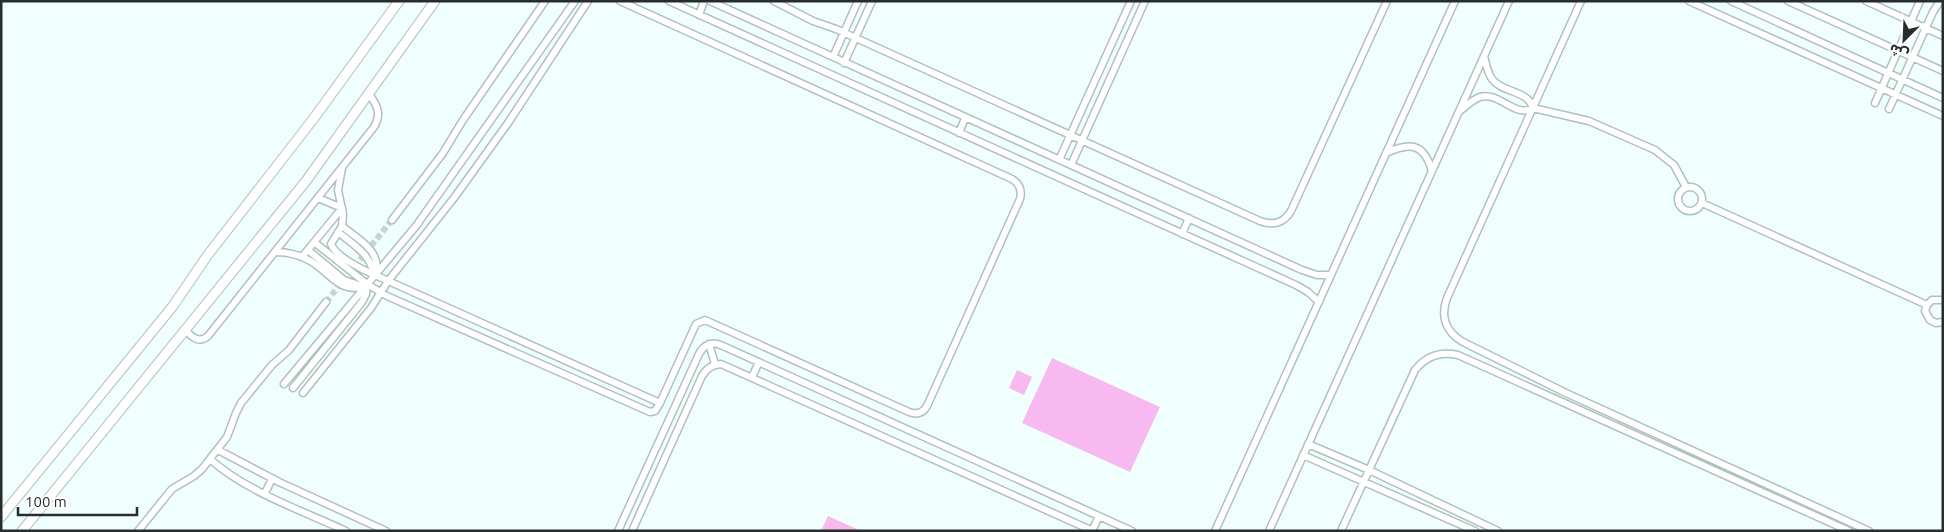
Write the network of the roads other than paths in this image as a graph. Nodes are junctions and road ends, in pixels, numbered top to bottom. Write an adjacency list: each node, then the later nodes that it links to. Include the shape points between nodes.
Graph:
1 (399, 1): 103 (main road, via 173,306)
2 (435, 1): 43 (main road)
3 (545, 1): 66 (street, via 443,153)
4 (576, 1): 31 (street)
5 (588, 1): 33 (street)
6 (620, 1): 93 (street, via 1012,180 1021,192 927,406 921,412 909,412 705,320 696,324)
7 (669, 1): 25 (street)
8 (704, 1): 25 (street)
9 (710, 1): 36 (street)
10 (774, 1): 28 (street)
11 (858, 1): 28 (street)
12 (872, 1): 30 (street)
13 (1130, 1): 54 (street)
14 (1145, 1): 55 (street)
15 (1387, 1): 55 (street, via 1292,211 1279,222 1263,222)
16 (1455, 1): 56 (street)
17 (1509, 1): 34 (street)
18 (1581, 1): 48 (street)
19 (1689, 1): 42 (street)
20 (1730, 1): 39 (street)
21 (1788, 1): 32 (street)
22 (1866, 1): 26 (street)
23 (1920, 1): 26 (street)
24 (1936, 2): 27 (street)
25 (699, 15): 53 (street)
26 (1911, 22): 27 (street); 32 (street)
27 (1926, 28): 29 (street); 35 (street)
28 (844, 33): 30 (street); 36 (street)
29 (1943, 36)
30 (855, 38): 37 (street); 54 (street)
31 (543, 47): 33 (street); 72 (street, via 422,218)
32 (1898, 52): 35 (street); 39 (street)
33 (553, 56): 74 (street, via 454,198)
34 (1484, 56): 41 (street, via 1489,75); 50 (street)
35 (1912, 57): 38 (street); 40 (street)
36 (833, 58): 37 (street)
37 (844, 62): 52 (street)
38 (1943, 71)
39 (1888, 73): 40 (street); 42 (street)
40 (1902, 80): 44 (street); 45 (street)
41 (1506, 89): 46 (street); 48 (street, via 1527,98)
42 (1881, 89): 44 (street); 47 (street)
43 (369, 94): 59 (street, via 378,109 378,120); 85 (main road, via 306,181)
44 (1895, 95): 49 (street); 51 (street)
45 (1943, 98)
46 (1501, 100): 48 (street, via 1523,111); 50 (street, via 1482,96)
47 (1875, 103)
48 (1533, 108): 61 (street, via 1589,121 1655,150 1674,165); 118 (street, via 1447,298 1444,315 1449,331 1463,342 1566,393)
49 (1889, 109)
50 (1459, 112): 60 (street)
51 (1943, 116)
52 (965, 118): 53 (street); 57 (street)
53 (959, 133): 68 (street)
54 (1070, 135): 55 (street); 57 (street)
55 (1082, 140): 58 (street)
56 (1386, 153): 60 (street, via 1406,146 1417,148 1426,155); 75 (street)
57 (1059, 160): 58 (street)
58 (1071, 165): 65 (street)
59 (342, 168): 62 (street); 64 (street, via 338,190)
60 (1432, 171): 94 (street)
61 (1686, 187): 63 (street, via 1699,190); 63 (street, via 1678,195 1680,206 1690,211)
62 (318, 198): 64 (street); 71 (street)
63 (1702, 203): 83 (street)
64 (342, 208): 67 (street); 69 (street)
65 (1189, 218): 68 (street); 75 (street, via 1302,270 1316,275)
66 (392, 220)
67 (340, 229): 76 (street, via 374,255 377,263); 76 (street, via 331,242 332,247)
68 (1182, 234): 82 (street, via 1302,288)
69 (314, 242): 70 (street); 78 (street)
70 (308, 250): 73 (street); 78 (street, via 348,282)
71 (275, 252): 73 (street); 85 (street, via 206,338 197,340)
72 (394, 252): 74 (street); 76 (street)
73 (302, 257): 78 (street, via 343,286 353,288)
74 (404, 262): 77 (street)
75 (1331, 275): 82 (street)
76 (375, 276): 77 (street); 78 (street)
77 (388, 281): 79 (street); 93 (street)
78 (367, 284): 79 (street); 90 (street); 91 (street, via 362,302)
79 (381, 292): 92 (street); 93 (street, via 647,411 656,410)
80 (1943, 300): 83 (street, via 1936,299)
81 (326, 302): 95 (street, via 242,403 230,432)
82 (1319, 302): 112 (street)
83 (1927, 304): 84 (street, via 1928,318 1933,322)
84 (1943, 322)
85 (185, 330): 104 (main road)
86 (709, 344): 87 (street, via 718,344); 88 (street); 108 (street, via 698,354)
87 (759, 362): 89 (street); 102 (street)
88 (714, 364): 89 (street, via 728,366); 109 (street, via 702,376)
89 (752, 377): 110 (street)
90 (284, 384)
91 (293, 388)
92 (303, 393)
93 (660, 403)
94 (1308, 444): 96 (street); 98 (street)
95 (218, 450): 97 (street); 99 (street)
96 (1303, 455): 100 (street); 113 (street)
97 (210, 459): 101 (street, via 231,475); 105 (street, via 194,476 172,489)
98 (1368, 470): 100 (street); 116 (street); 117 (street, via 1415,370 1426,358 1450,353)
99 (272, 479): 101 (street); 107 (street)
100 (1364, 481): 114 (street); 115 (street)
101 (265, 493): 106 (street)
102 (1099, 516): 110 (street); 111 (street)
103 (1, 517)
104 (22, 531)
105 (138, 531)
106 (346, 531)
107 (386, 531)
108 (618, 531)
109 (632, 531)
110 (1092, 531)
111 (1132, 531)
112 (1215, 531)
113 (1269, 531)
114 (1341, 531)
115 (1475, 531)
116 (1498, 531)
117 (1849, 531)
118 (1869, 531)

